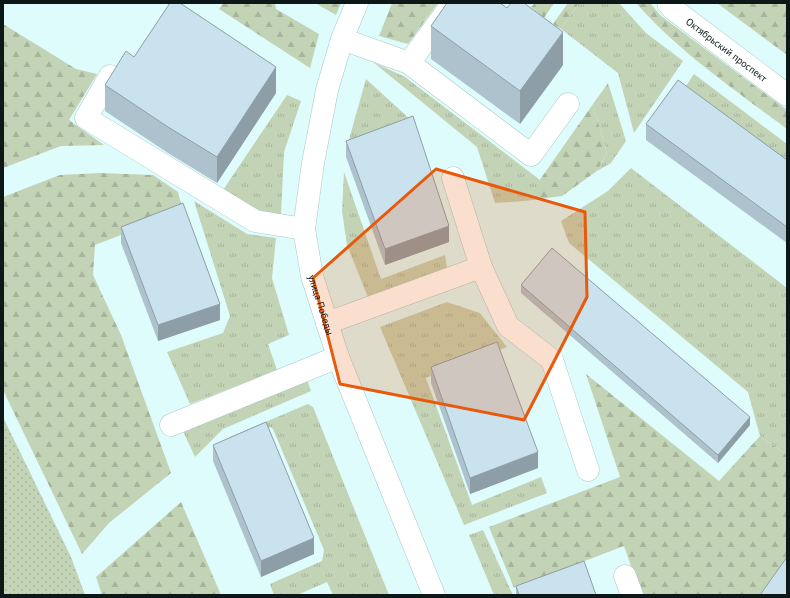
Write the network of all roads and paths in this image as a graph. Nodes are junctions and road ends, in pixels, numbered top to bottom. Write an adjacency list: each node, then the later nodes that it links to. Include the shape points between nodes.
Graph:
1 (357, 3): 4 (street, улица Победы)
2 (453, 3): 5 (street)
3 (668, 3): 7 (street, Октябрьский проспект)
4 (342, 39): 5 (street); 10 (street, улица Победы, via 327,90)
5 (409, 63): 8 (street, via 531,155)
6 (110, 76): 10 (street, via 86,118 255,221)
7 (787, 95)
8 (568, 104)
9 (453, 178): 11 (street)
10 (304, 229): 12 (street, улица Победы, via 312,276)
11 (481, 267): 12 (street); 15 (street, via 508,326 552,360)
12 (327, 323): 13 (street, улица Победы)
13 (338, 357): 14 (street); 16 (street, улица Победы)
14 (171, 425)
15 (588, 470)
16 (434, 595)

